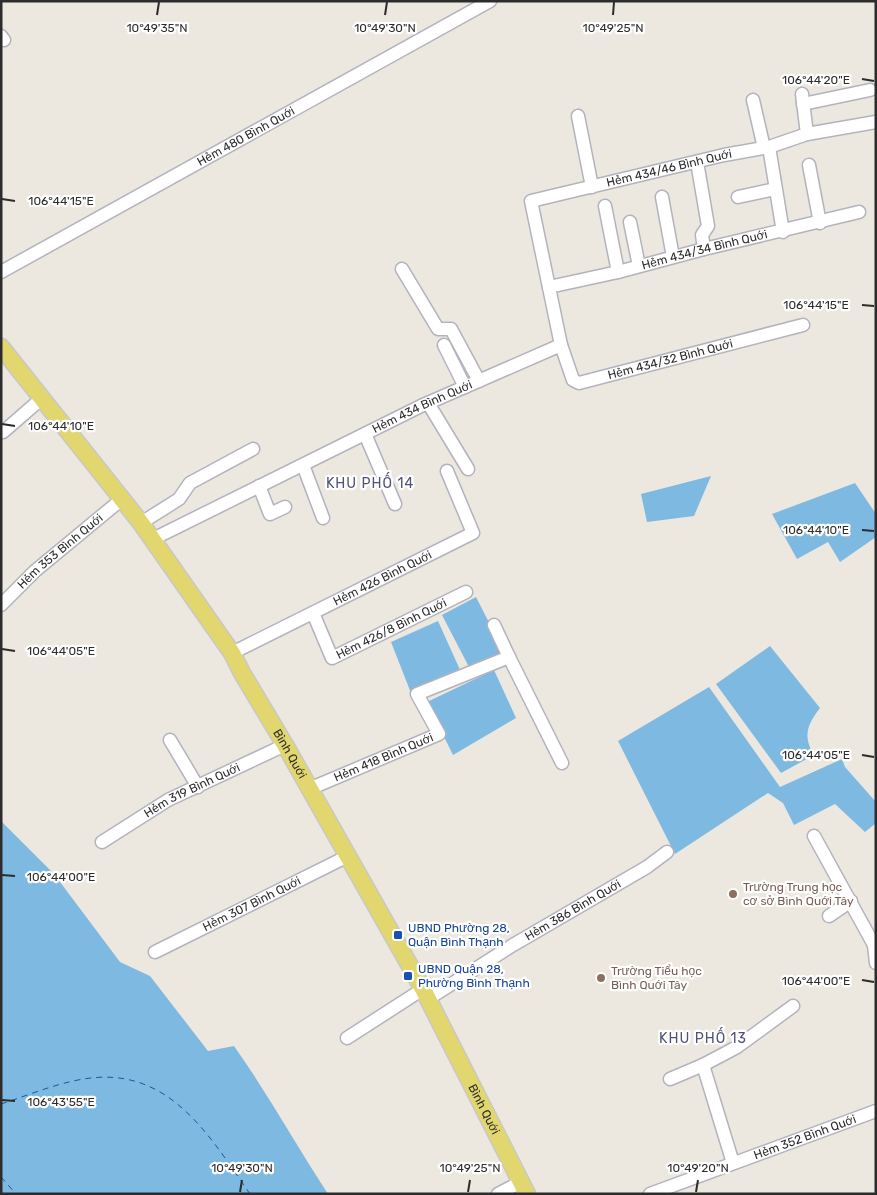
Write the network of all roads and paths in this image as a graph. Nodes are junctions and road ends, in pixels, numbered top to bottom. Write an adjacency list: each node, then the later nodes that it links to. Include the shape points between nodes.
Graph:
1 (490, 1): 23 (street, Hẻm 480 Bình Quới)
2 (870, 90): 6 (street, via 803,99)
3 (753, 100): 7 (street)
4 (578, 116): 10 (street)
5 (876, 122): 6 (street, Hẻm 434/46 Bình Quới)
6 (807, 134): 7 (street, Hẻm 434/46 Bình Quới)
7 (767, 148): 8 (street, Hẻm 434/46 Bình Quới); 11 (street)
8 (697, 162): 10 (street, Hẻm 434/46 Bình Quới); 19 (street, via 708,226 702,235)
9 (809, 165): 17 (street)
10 (592, 187): 25 (street, Hẻm 434/46 Bình Quới, via 531,201)
11 (775, 188): 12 (street); 18 (street)
12 (738, 196)
13 (662, 197): 20 (street)
14 (604, 206): 24 (street)
15 (859, 212): 17 (street, Hẻm 434/34 Bình Quới)
16 (630, 222): 21 (street)
17 (820, 223): 18 (street, Hẻm 434/34 Bình Quới)
18 (783, 232): 19 (street, Hẻm 434/34 Bình Quới)
19 (704, 249): 20 (street, Hẻm 434/34 Bình Quới)
20 (673, 257): 21 (street, Hẻm 434/34 Bình Quới)
21 (639, 266): 24 (street, Hẻm 434/34 Bình Quới)
22 (402, 269): 30 (street, via 438,329 451,329)
23 (1, 272)
24 (618, 272): 25 (street, Hẻm 434/34 Bình Quới)
25 (549, 287): 28 (street)
26 (803, 325): 28 (street, Hẻm 434/32 Bình Quới, via 579,383 573,380)
27 (444, 345): 31 (street)
28 (562, 345): 30 (street, Hẻm 434 Bình Quới)
29 (1, 347): 32 (main road, Bình Quới)
30 (479, 381): 31 (street, Hẻm 434 Bình Quới)
31 (465, 387): 33 (street, Hẻm 434 Bình Quới)
32 (41, 399): 34 (street, via 3,432); 41 (main road, Bình Quới)
33 (428, 403): 35 (street, Hẻm 434 Bình Quới); 38 (street)
34 (1, 430)
35 (365, 434): 37 (street, Hẻm 434 Bình Quới); 42 (street)
36 (253, 449): 45 (street, via 190,483 179,499)
37 (303, 465): 40 (street, Hẻm 434 Bình Quới); 44 (street)
38 (468, 470)
39 (447, 471): 49 (street, Hẻm 426 Bình Quới, via 473,533)
40 (259, 486): 43 (street, via 270,514); 46 (street, Hẻm 434 Bình Quới)
41 (122, 499): 45 (main road, Bình Quới); 48 (street, Hẻm 353 Bình Quới, via 35,571)
42 (395, 504)
43 (285, 507)
44 (324, 518)
45 (141, 523): 46 (main road, Bình Quới)
46 (153, 539): 51 (main road, Bình Quới)
47 (466, 592): 49 (street, Hẻm 426/8 Bình Quới, via 332,658)
48 (1, 605)
49 (313, 613): 51 (street, Hẻm 426 Bình Quới)
50 (494, 625): 52 (street)
51 (232, 653): 54 (main road, Bình Quới)
52 (509, 657): 55 (street); 57 (street, Hẻm 418 Bình Quới, via 417,694 439,734)
53 (170, 740): 56 (street)
54 (285, 745): 56 (street, Hẻm 319 Bình Quới); 57 (main road, Bình Quới)
55 (562, 763)
56 (198, 787): 59 (street, Hẻm 319 Bình Quới, via 161,804)
57 (309, 789): 61 (main road, Bình Quới)
58 (814, 836): 62 (street)
59 (102, 842)
60 (667, 852): 67 (street, Hẻm 386 Bình Quới, via 647,867)
61 (348, 856): 65 (street, Hẻm 307 Bình Quới); 67 (main road, Bình Quới)
62 (851, 901): 63 (street); 64 (street)
63 (829, 916)
64 (875, 944): 66 (street)
65 (155, 952)
66 (876, 963)
67 (426, 994): 69 (street, Hẻm 386 Bình Quới); 74 (main road, Bình Quới)
68 (793, 1006): 70 (street, via 737,1047)
69 (347, 1038)
70 (703, 1065): 71 (street); 73 (street)
71 (670, 1079)
72 (876, 1111): 73 (street, Hẻm 352 Bình Quới)
73 (733, 1163): 76 (street, Hẻm 352 Bình Quới)
74 (524, 1188): 75 (street)
75 (498, 1194)
76 (650, 1194)

